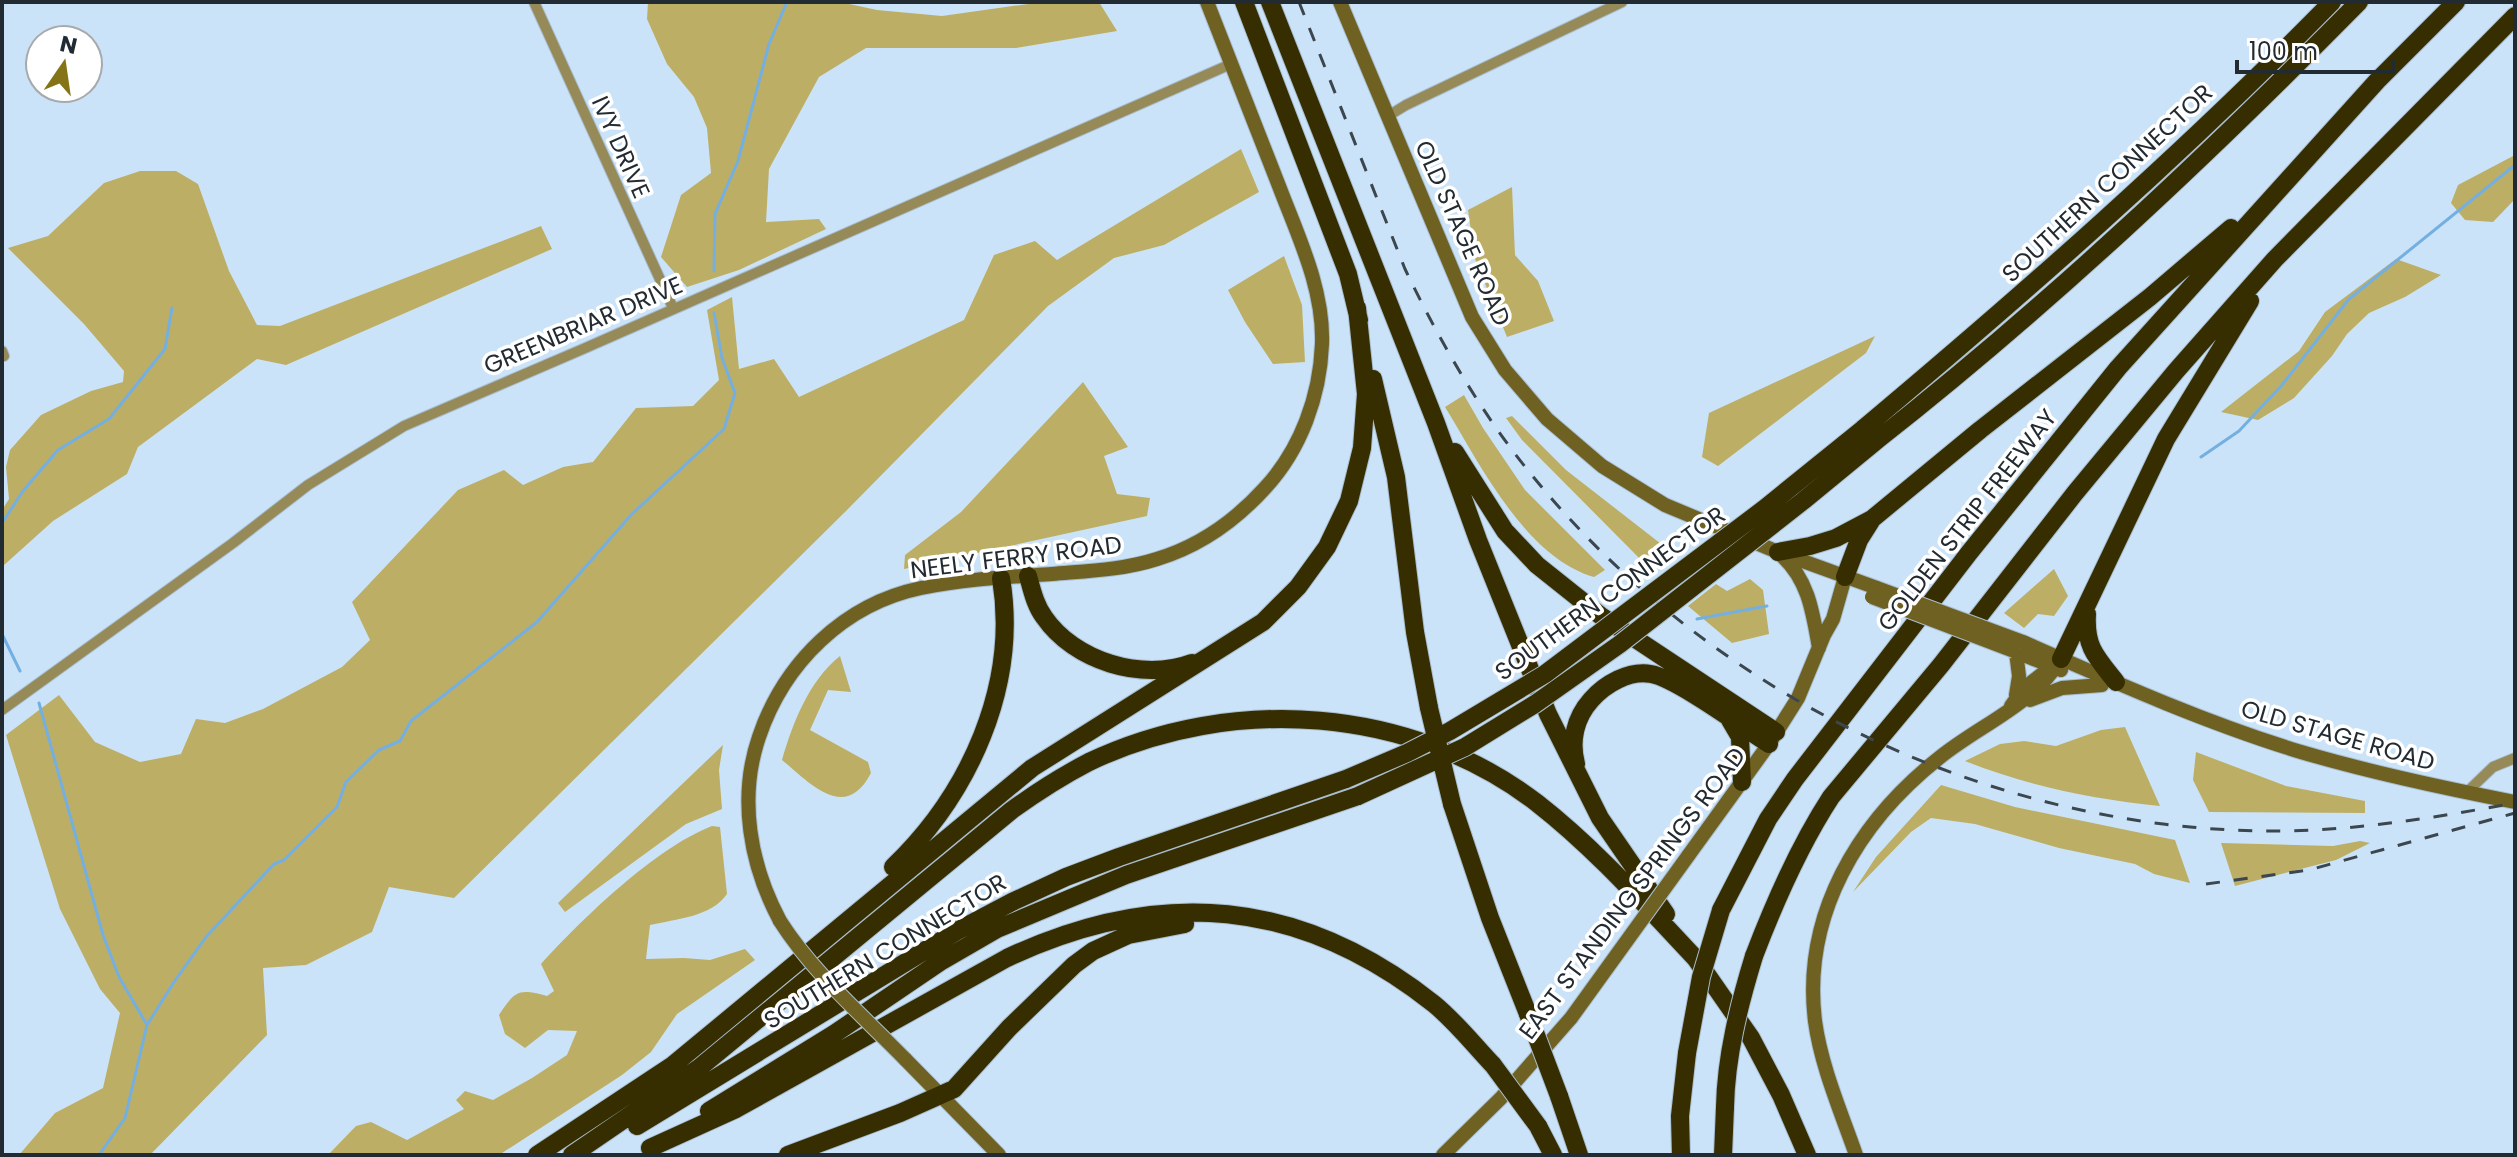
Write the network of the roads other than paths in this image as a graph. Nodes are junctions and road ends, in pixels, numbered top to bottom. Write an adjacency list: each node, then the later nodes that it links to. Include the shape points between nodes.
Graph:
1 (534, 2): 15 (street, IVY DRIVE)
2 (1207, 2): 11 (street, NEELY FERRY ROAD)
3 (1244, 2): 16 (highway)
4 (1270, 2): 17 (highway)
5 (1340, 2): 12 (street, OLD STAGE ROAD)
6 (1622, 2): 12 (street)
7 (2332, 2): 18 (highway, SOUTHERN CONNECTOR, via 2093,232)
8 (2359, 2): 18 (highway, SOUTHERN CONNECTOR, via 2097,254 1955,379)
9 (2456, 2): 13 (highway, GOLDEN STRIP FREEWAY)
10 (2515, 16): 14 (highway)
11 (1231, 64): 15 (street, GREENBRIAR DRIVE); 21 (street, NEELY FERRY ROAD, via 1307,259 1320,307 1321,358 1309,413 1273,480 1248,507 1204,539 1153,561)
12 (1388, 116): 20 (street, OLD STAGE ROAD, via 1472,317 1526,396 1573,443 1631,486 1691,518)
13 (2290, 176): 19 (highway, via 2150,297); 52 (highway, GOLDEN STRIP FREEWAY, bridge, via 2118,368 1969,553 1768,819 1721,910 1701,977 1687,1053)
14 (2275, 259): 24 (highway, via 2166,439); 53 (highway, bridge, via 2105,456 1831,797 1791,871 1740,999 1729,1054)
15 (673, 308): 31 (street, GREENBRIAR DRIVE, via 389,434 308,485)
16 (1357, 308): 27 (highway, via 1366,394 1362,448 1349,501 1327,547 1298,587 1263,622); 51 (highway, bridge, via 1396,477 1415,632 1452,804)
17 (1436, 423): 33 (highway, via 1505,531 1537,565); 36 (highway, via 1548,714)
18 (1870, 435): 43 (highway, SOUTHERN CONNECTOR, bridge, via 1803,501 1620,644 1465,747 1358,796 1126,875 997,929); 46 (highway, SOUTHERN CONNECTOR, bridge, via 1545,674 1450,731 1346,779 1119,857 1012,902)
19 (1872, 519): 20 (highway, via 1836,538); 22 (highway)
20 (1778, 552): 22 (street, OLD STAGE ROAD); 25 (street, via 1812,603)
21 (1028, 576): 23 (street, NEELY FERRY ROAD); 27 (highway, via 1051,626 1102,660 1163,670)
22 (1845, 577): 25 (street, EAST STANDING SPRINGS ROAD, via 1828,605); 26 (street, OLD STAGE ROAD, bridge)
23 (1001, 578): 41 (highway, via 1005,631 996,691 969,766 938,817 880,880); 42 (street, NEELY FERRY ROAD, bridge, via 918,589 881,601 829,633 790,675 762,728 749,787 752,844 780,921 824,977)
24 (2088, 603): 28 (highway); 29 (highway, via 2086,635)
25 (1821, 642): 33 (street, EAST STANDING SPRINGS ROAD, via 1804,687)
26 (2018, 648): 28 (street, OLD STAGE ROAD); 30 (street)
27 (1220, 651): 41 (highway, via 1032,768 700,1043)
28 (2059, 663): 29 (street, OLD STAGE ROAD); 30 (street, via 2024,688)
29 (2109, 684): 30 (street, via 2062,688); 37 (street, OLD STAGE ROAD, via 2311,755)
30 (2019, 701): 55 (street, via 1939,758 1902,792 1843,870 1824,914 1814,969 1816,1023)
31 (2, 710)
32 (1728, 718): 33 (highway); 35 (highway, via 1740,737); 36 (highway, via 1651,673 1620,677 1579,715 1572,749)
33 (1773, 738): 35 (street, EAST STANDING SPRINGS ROAD)
34 (2515, 758): 37 (street, via 2493,767)
35 (1742, 782): 49 (street, EAST STANDING SPRINGS ROAD, bridge, via 1571,1018)
36 (1582, 786): 39 (highway)
37 (2467, 792): 38 (street, OLD STAGE ROAD)
38 (2515, 802)
39 (1697, 960): 45 (highway, via 1605,863 1538,804 1446,748 1386,731 1314,720 1268,719 1195,728 1143,741 1049,784 699,1068); 54 (highway, via 1751,1038)
40 (1408, 987): 42 (highway, via 1326,948 1278,934 1205,924 1145,930 1115,940 1074,965 954,1089); 43 (highway, via 1346,947 1270,921 1177,913 1088,925 1007,958 736,1109); 50 (highway, bridge, via 1434,1005 1493,1065)
41 (643, 1084): 44 (highway)
42 (940, 1093): 47 (highway); 48 (street, NEELY FERRY ROAD)
43 (644, 1152)
44 (537, 1155)
45 (572, 1155)
46 (588, 1155)
47 (788, 1155)
48 (999, 1155)
49 (1443, 1155)
50 (1553, 1155)
51 (1579, 1155)
52 (1681, 1155)
53 (1723, 1155)
54 (1807, 1155)
55 (1856, 1155)

